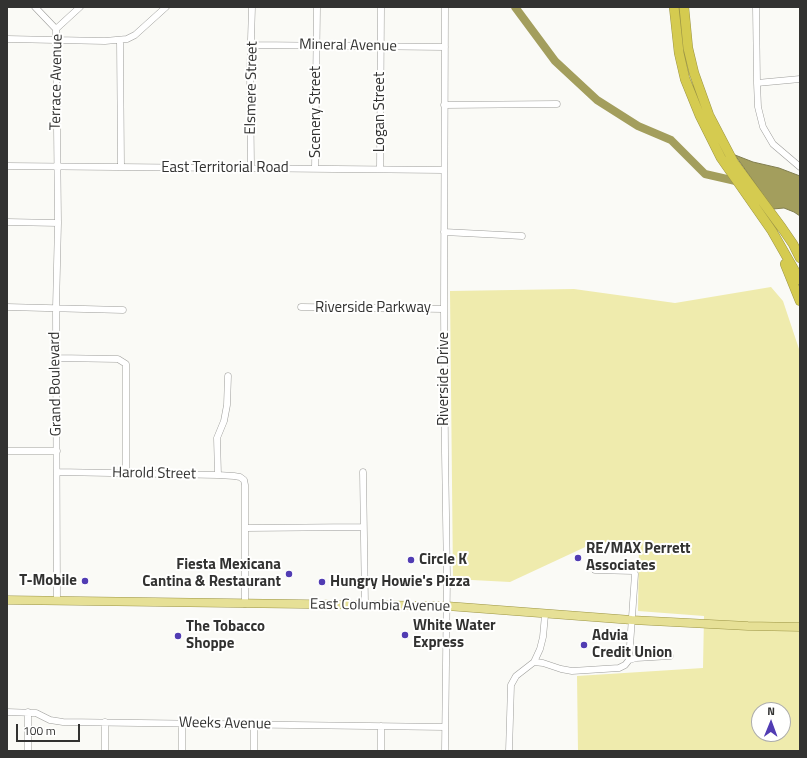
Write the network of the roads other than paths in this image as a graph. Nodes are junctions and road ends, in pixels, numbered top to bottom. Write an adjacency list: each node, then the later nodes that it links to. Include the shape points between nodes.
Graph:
1 (34, 7): 11 (street)
2 (80, 7): 11 (street, Terrace Avenue)
3 (166, 7): 14 (street, via 132,36)
4 (252, 7): 15 (street, Elsmere Street)
5 (317, 7): 16 (street, Scenery Street)
6 (381, 7): 17 (street, Logan Street)
7 (445, 7): 18 (street, Riverside Drive)
8 (674, 7): 33 (highway, via 679,53 685,78 700,116 733,176)
9 (684, 7): 36 (highway, via 688,48 694,73 710,114 739,170 773,215)
10 (756, 7): 20 (street)
11 (56, 29): 13 (street, Terrace Avenue)
12 (7, 39): 13 (street)
13 (56, 40): 14 (street); 24 (street, Terrace Avenue)
14 (120, 40): 25 (street)
15 (252, 45): 16 (street, Mineral Avenue); 26 (street, Elsmere Street)
16 (316, 46): 17 (street, Mineral Avenue); 28 (street, Scenery Street)
17 (381, 46): 18 (street, Mineral Avenue); 29 (street, Logan Street)
18 (445, 47): 22 (street, Riverside Drive)
19 (800, 79): 20 (street)
20 (757, 83): 27 (street, via 758,107 763,128 773,144)
21 (557, 104): 22 (street)
22 (444, 105): 30 (street, Riverside Drive)
23 (7, 166): 24 (street, East Territorial Road)
24 (57, 166): 25 (street, East Territorial Road); 32 (street, Grand Boulevard)
25 (121, 167): 26 (street, East Territorial Road)
26 (251, 168): 28 (street, East Territorial Road)
27 (800, 168)
28 (315, 169): 29 (street, East Territorial Road)
29 (380, 169): 30 (street, East Territorial Road)
30 (444, 170): 34 (street, Riverside Drive)
31 (7, 222): 32 (street)
32 (58, 223): 41 (street, Grand Boulevard)
33 (772, 231): 37 (highway); 38 (highway)
34 (444, 232): 35 (street); 42 (street, Riverside Drive)
35 (522, 236)
36 (800, 258)
37 (800, 280)
38 (800, 301)
39 (7, 307): 41 (street)
40 (301, 307): 42 (street, Riverside Parkway)
41 (56, 308): 43 (street); 44 (street, Grand Boulevard)
42 (444, 308): 59 (street, Riverside Drive)
43 (123, 310)
44 (56, 358): 47 (street, Grand Boulevard); 50 (street, via 118,360 126,364)
45 (228, 376): 51 (street, via 227,404 217,438)
46 (7, 450): 47 (street)
47 (57, 451): 48 (street, Grand Boulevard)
48 (57, 472): 50 (street, Harold Street); 56 (street, Grand Boulevard)
49 (363, 472): 52 (street)
50 (126, 474): 51 (street, Harold Street)
51 (218, 475): 53 (street, Harold Street, via 240,477 244,480)
52 (363, 527): 53 (street); 58 (street)
53 (245, 528): 57 (street)
54 (595, 570): 61 (street, via 633,571 635,574)
55 (7, 600): 56 (main road, East Columbia Avenue)
56 (57, 601): 57 (main road, East Columbia Avenue)
57 (245, 604): 58 (main road, East Columbia Avenue)
58 (365, 605): 59 (main road, East Columbia Avenue)
59 (447, 606): 60 (main road, East Columbia Avenue); 72 (street, Riverside Drive)
60 (545, 614): 61 (main road, East Columbia Avenue); 65 (street, via 543,637)
61 (632, 620): 62 (main road, East Columbia Avenue); 64 (street)
62 (800, 627)
63 (670, 656): 64 (street)
64 (629, 660): 65 (street, via 619,668 572,671)
65 (534, 662): 79 (street, via 516,676 511,685)
66 (7, 712): 67 (street, Weeks Avenue)
67 (28, 712): 68 (street, Weeks Avenue, via 56,721); 73 (street)
68 (105, 722): 69 (street, Weeks Avenue); 74 (street)
69 (182, 724): 70 (street, Weeks Avenue); 75 (street)
70 (254, 724): 71 (street, Weeks Avenue); 76 (street)
71 (381, 726): 72 (street, Weeks Avenue); 77 (street)
72 (445, 727): 78 (street, Riverside Drive)
73 (28, 751)
74 (105, 751)
75 (182, 751)
76 (254, 751)
77 (381, 751)
78 (445, 751)
79 (509, 751)

